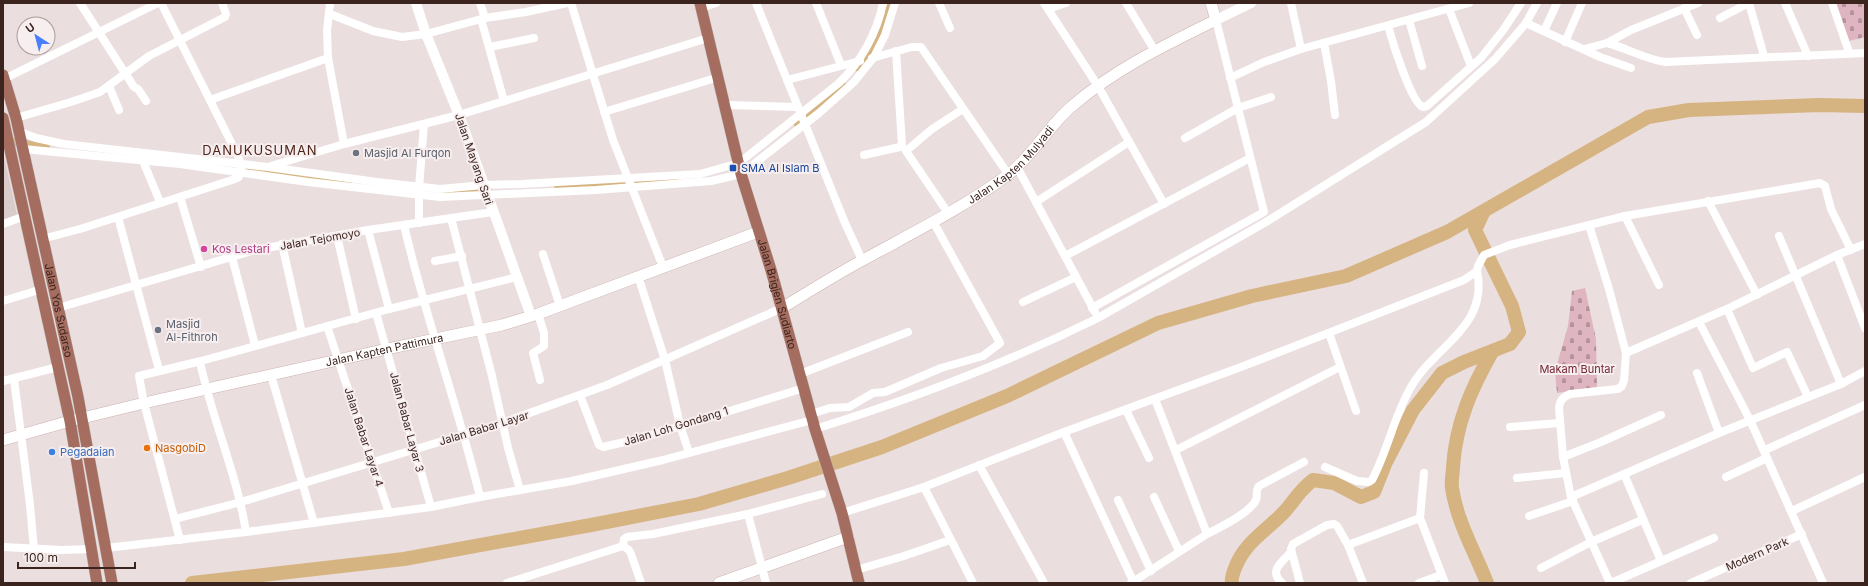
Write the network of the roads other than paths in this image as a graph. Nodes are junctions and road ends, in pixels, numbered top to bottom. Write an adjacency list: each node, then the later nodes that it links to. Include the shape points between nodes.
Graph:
1 (80, 3): 44 (street)
2 (158, 3): 44 (street)
3 (162, 3): 49 (street)
4 (222, 3): 49 (street, via 225,17)
5 (330, 3): 35 (street)
6 (416, 3): 45 (street, Jalan Mayang Sari)
7 (480, 3): 36 (street)
8 (567, 3): 36 (street)
9 (571, 3): 69 (street)
10 (716, 3): 31 (street)
11 (756, 3): 74 (street)
12 (816, 3): 65 (street)
13 (883, 3): 64 (street, via 877,24)
14 (895, 3): 63 (street, via 885,35)
15 (939, 3): 42 (street)
16 (1066, 3): 32 (street)
17 (1126, 3): 57 (street)
18 (1211, 3): 38 (main road)
19 (1251, 3): 38 (street)
20 (1291, 3): 54 (street)
21 (1469, 3): 33 (street)
22 (1521, 3): 67 (street, via 1488,49)
23 (1528, 3): 34 (street)
24 (1537, 3): 34 (street)
25 (1557, 3): 43 (street)
26 (1582, 3): 50 (street)
27 (1749, 3): 37 (street); 60 (street)
28 (1785, 3): 61 (street)
29 (1832, 3): 58 (street)
30 (1691, 5): 46 (street); 52 (street)
31 (700, 6): 48 (main road, Jalan Brigjen Sudiarto)
32 (1046, 6): 76 (street)
33 (1453, 6): 39 (street); 67 (street)
34 (1531, 13): 40 (street)
35 (330, 14): 45 (street, via 388,35 402,37); 62 (street, via 327,31)
36 (483, 18): 45 (street); 53 (street)
37 (1720, 18)
38 (1216, 20): 57 (main road, Jalan Kapten Mulyadi); 73 (street)
39 (1408, 20): 41 (street); 66 (street)
40 (1526, 23): 43 (street); 162 (street, via 1481,74 1426,122 1272,219)
41 (1388, 26): 51 (street); 67 (street, via 1402,69 1419,106 1427,106)
42 (950, 28)
43 (1544, 32): 50 (street)
44 (98, 33): 70 (street); 71 (street)
45 (426, 34): 86 (street, Jalan Mayang Sari)
46 (1697, 35)
47 (534, 38): 53 (street)
48 (708, 38): 69 (street); 72 (main road, Jalan Brigjen Sudiarto)
49 (181, 40): 70 (street, via 154,53); 78 (street)
50 (1565, 42): 55 (street)
51 (1324, 43): 54 (street); 87 (street)
52 (1607, 43): 55 (street); 60 (street, via 1644,58 1665,62 1702,62)
53 (490, 47): 80 (street)
54 (1301, 49): 73 (street)
55 (1584, 49): 68 (street)
56 (896, 51): 63 (street); 83 (street, via 920,46); 97 (street, via 902,145)
57 (1155, 51): 76 (main road, Jalan Kapten Mulyadi)
58 (1849, 52): 59 (street); 61 (street)
59 (1865, 53)
60 (1764, 56): 61 (street)
61 (1808, 56)
62 (328, 58): 78 (street); 95 (street)
63 (872, 58): 64 (street); 88 (street, via 854,82)
64 (859, 61): 65 (street); 88 (street)
65 (841, 65): 74 (street)
66 (1422, 66)
67 (1471, 66)
68 (1631, 68)
69 (593, 73): 80 (street); 85 (street)
70 (125, 74): 75 (street); 79 (street)
71 (4, 77): 90 (main road, Jalan Yos Sudarso)
72 (719, 78): 81 (main road, Jalan Brigjen Sudiarto); 85 (street)
73 (1230, 78): 82 (street)
74 (787, 80): 88 (street)
75 (109, 86): 84 (street); 90 (street, via 100,92 71,102)
76 (1098, 86): 94 (street); 103 (main road, Jalan Kapten Mulyadi, via 1070,108)
77 (1271, 97): 82 (street)
78 (210, 100): 101 (street)
79 (146, 101)
80 (504, 102): 86 (street)
81 (726, 105): 88 (street); 102 (main road, Jalan Brigjen Sudiarto)
82 (1238, 108): 93 (street); 98 (street)
83 (963, 109): 103 (street); 113 (street, via 932,129 906,151)
84 (119, 110)
85 (604, 112): 104 (street)
86 (459, 115): 91 (street); 105 (street, Jalan Mayang Sari)
87 (1335, 115)
88 (802, 116): 102 (street); 136 (street)
89 (3, 118): 92 (main road, Jalan Yos Sudarso)
90 (16, 118): 92 (main road, Jalan Yos Sudarso)
91 (424, 124): 95 (street); 106 (street)
92 (11, 135): 96 (main road, Jalan Yos Sudarso); 101 (street); 114 (main road, Jalan Yos Sudarso)
93 (1185, 138)
94 (1129, 142): 110 (street); 111 (street)
95 (344, 144): 100 (street)
96 (23, 148): 99 (street); 127 (main road, Jalan Yos Sudarso)
97 (864, 155)
98 (1250, 158): 111 (street); 156 (street, via 1264,212)
99 (143, 161): 101 (street); 109 (street)
100 (268, 167): 101 (street); 106 (street)
101 (240, 168): 106 (street); 107 (street, via 237,178)
102 (740, 169): 104 (street); 124 (main road, Jalan Brigjen Sudiarto)
103 (1012, 171): 110 (street); 113 (main road, Jalan Kapten Mulyadi)
104 (629, 182): 105 (street, via 522,184); 139 (street)
105 (485, 190): 106 (street); 112 (street, Jalan Mayang Sari)
106 (419, 191): 118 (street)
107 (180, 197): 109 (street); 138 (street)
108 (1708, 200): 115 (street); 130 (street, via 1823,184 1831,209); 149 (street)
109 (160, 202): 116 (street)
110 (1036, 202): 135 (street)
111 (1164, 204): 135 (street)
112 (493, 212): 117 (street, Jalan Tejomoyo); 143 (street, Jalan Mayang Sari)
113 (948, 213): 119 (main road, Jalan Kapten Mulyadi)
114 (25, 216): 120 (street); 147 (main road, Jalan Yos Sudarso)
115 (1625, 216): 122 (street); 145 (street)
116 (118, 217): 127 (street); 146 (street)
117 (451, 218): 118 (street, Jalan Tejomoyo); 134 (street)
118 (419, 223): 121 (street, Jalan Tejomoyo)
119 (934, 223): 136 (main road, Jalan Kapten Mulyadi); 201 (street, via 1001,343 983,356 941,368 884,392 873,393 849,407 830,408)
120 (3, 224)
121 (404, 225): 123 (street, Jalan Tejomoyo); 150 (street)
122 (1589, 225): 140 (street, via 1484,255); 173 (street)
123 (368, 230): 125 (street, Jalan Tejomoyo); 157 (street)
124 (758, 232): 139 (main road, Jalan Kapten Pattimura); 155 (main road, Jalan Brigjen Sudiarto)
125 (337, 236): 128 (street, Jalan Tejomoyo); 161 (street)
126 (1779, 236): 142 (street)
127 (42, 239): 154 (main road, Jalan Yos Sudarso)
128 (282, 244): 133 (street, Jalan Tejomoyo); 168 (street)
129 (1865, 244): 130 (street)
130 (1850, 250): 132 (street)
131 (543, 254): 153 (street)
132 (1837, 255): 142 (street); 165 (street)
133 (232, 256): 138 (street, Jalan Tejomoyo); 171 (street)
134 (462, 256): 137 (street); 148 (street)
135 (1065, 256): 144 (street)
136 (862, 260): 155 (main road, Jalan Kapten Mulyadi)
137 (435, 261)
138 (201, 266): 146 (street, Jalan Tejomoyo)
139 (663, 267): 141 (main road, Jalan Kapten Pattimura)
140 (1477, 271): 169 (street, via 1464,280); 220 (street, via 1479,289 1473,314 1467,325 1426,367 1412,386 1372,480 1357,481)
141 (638, 276): 153 (main road, Jalan Kapten Pattimura); 175 (street)
142 (1796, 276): 149 (street); 187 (street)
143 (517, 277): 148 (street); 160 (street, Jalan Mayang Sari)
144 (1076, 277): 152 (street); 156 (street)
145 (1659, 285)
146 (137, 286): 154 (street, Jalan Tejomoyo); 179 (street)
147 (42, 289): 151 (street); 177 (main road, Jalan Yos Sudarso)
148 (469, 290): 150 (street); 166 (street)
149 (1757, 295): 158 (street)
150 (424, 300): 157 (street); 170 (street)
151 (3, 301)
152 (1023, 302)
153 (560, 306): 160 (main road, Jalan Kapten Pattimura)
154 (58, 308): 198 (main road, Jalan Yos Sudarso)
155 (782, 308): 175 (street, Jalan Babar Layar); 182 (main road, Jalan Brigjen Sudiarto)
156 (1092, 308): 162 (street)
157 (389, 309): 159 (street)
158 (1727, 309): 163 (street); 191 (street, via 1753,368 1787,352)
159 (376, 313): 161 (street); 172 (street, Jalan Babar Layar 3)
160 (534, 316): 166 (main road, Jalan Kapten Pattimura); 185 (street, via 546,340 544,346 533,353)
161 (356, 318): 164 (street)
162 (1098, 318): 201 (street, via 971,375 874,410)
163 (1699, 322): 173 (street); 199 (street)
164 (327, 326): 168 (street); 174 (street, Jalan Babar Layar 4)
165 (1865, 328)
166 (480, 330): 170 (main road, Jalan Kapten Pattimura); 202 (street)
167 (908, 332): 182 (street)
168 (302, 333): 171 (street)
169 (1329, 333): 178 (street); 192 (street)
170 (435, 339): 172 (main road, Jalan Kapten Pattimura); 209 (street)
171 (255, 345): 176 (street)
172 (387, 349): 174 (main road, Jalan Kapten Pattimura); 211 (street, Jalan Babar Layar 3)
173 (1626, 353): 203 (street, via 1622,386 1618,389 1564,396 1560,402)
174 (339, 360): 183 (main road, Jalan Kapten Pattimura); 217 (street, Jalan Babar Layar 4)
175 (665, 360): 190 (street, Jalan Babar Layar); 204 (street)
176 (200, 362): 179 (street); 189 (street)
177 (58, 367): 184 (street); 200 (main road, Jalan Yos Sudarso)
178 (1340, 367): 196 (street); 212 (street)
179 (159, 370): 193 (street, via 139,376)
180 (1865, 371): 187 (street)
181 (1697, 373): 207 (street)
182 (800, 374): 188 (main road, Jalan Brigjen Sudiarto)
183 (271, 375): 189 (main road, Jalan Kapten Pattimura); 227 (street)
184 (14, 379): 186 (street); 208 (street)
185 (540, 380)
186 (3, 382)
187 (1841, 384): 191 (street)
188 (804, 388): 201 (main road, Jalan Brigjen Sudiarto); 204 (street, Jalan Loh Gondang 1)
189 (206, 390): 193 (main road, Jalan Kapten Pattimura); 235 (street)
190 (580, 395): 202 (street, Jalan Babar Layar); 204 (street, Jalan Loh Gondang 1, via 601,447 642,438)
191 (1808, 397): 199 (street)
192 (1155, 400): 195 (street); 212 (street)
193 (144, 404): 198 (main road, Jalan Kapten Pattimura); 243 (street)
194 (1865, 405): 214 (street)
195 (1126, 410): 206 (street); 216 (street)
196 (1356, 411)
197 (1661, 415): 215 (street)
198 (82, 418): 200 (main road, Jalan Kapten Pattimura); 257 (main road, Jalan Yos Sudarso)
199 (1750, 420): 207 (street); 214 (street)
200 (70, 421): 208 (main road, Jalan Kapten Pattimura); 259 (main road, Jalan Yos Sudarso)
201 (813, 421): 213 (street); 239 (main road, Jalan Brigjen Sudiarto)
202 (502, 423): 209 (street, Jalan Babar Layar); 229 (street)
203 (1560, 423): 205 (street); 215 (street)
204 (680, 425): 213 (street)
205 (1510, 427)
206 (1064, 432): 219 (street); 268 (street)
207 (1719, 433): 223 (street)
208 (21, 435): 210 (main road, Jalan Kapten Pattimura); 258 (street)
209 (465, 435): 211 (street, Jalan Babar Layar); 231 (street)
210 (3, 440)
211 (415, 449): 217 (street, Jalan Babar Layar); 236 (street, Jalan Babar Layar 3)
212 (1176, 450): 247 (street)
213 (688, 453): 229 (street, via 572,481)
214 (1766, 454): 224 (street); 237 (street)
215 (1563, 456): 222 (street)
216 (1149, 458)
217 (372, 462): 227 (street, Jalan Babar Layar); 238 (street, Jalan Babar Layar 4)
218 (1304, 462): 247 (street, via 1259,486 1256,489 1257,498 1253,503 1231,521)
219 (979, 465): 228 (street); 277 (street)
220 (1325, 467)
221 (1424, 473): 242 (street)
222 (1566, 473): 226 (street); 233 (street)
223 (1624, 474): 233 (street); 244 (street)
224 (1726, 477)
225 (1865, 477): 237 (street)
226 (1517, 478)
227 (302, 482): 235 (street, Jalan Babar Layar); 245 (street)
228 (924, 487): 239 (street); 252 (street)
229 (520, 490): 231 (street)
230 (822, 494): 240 (street)
231 (480, 497): 236 (street)
232 (1154, 497): 260 (street)
233 (1572, 499): 241 (street); 253 (street)
234 (1118, 500): 266 (street)
235 (241, 502): 243 (street, Jalan Babar Layar); 246 (street)
236 (431, 507): 238 (street)
237 (1792, 511): 248 (street)
238 (389, 513): 245 (street)
239 (842, 513): 249 (main road, Jalan Brigjen Sudiarto)
240 (748, 514): 255 (street, via 627,537 624,538); 263 (street)
241 (1529, 516)
242 (1420, 518): 254 (street); 267 (street)
243 (175, 519): 251 (street)
244 (1642, 520): 253 (street); 262 (street)
245 (314, 523): 246 (street)
246 (246, 532): 251 (street)
247 (1207, 534): 260 (street)
248 (1802, 534): 284 (street, Modern Park); 285 (street)
249 (848, 537): 263 (main road); 265 (main road, Jalan Brigjen Sudiarto)
250 (1714, 538): 262 (street)
251 (180, 540): 257 (street)
252 (950, 540): 265 (street); 276 (street)
253 (1591, 542): 264 (street); 283 (street)
254 (1348, 545): 261 (street, via 1334,524 1327,525 1295,542); 280 (street)
255 (623, 546): 271 (street); 272 (street, via 631,554)
256 (3, 547): 258 (street)
257 (106, 548): 270 (main road, Jalan Yos Sudarso)
258 (34, 549): 259 (street)
259 (92, 549): 269 (main road, Jalan Yos Sudarso)
260 (1179, 551): 266 (street)
261 (1292, 552): 278 (street, via 1275,573); 279 (street)
262 (1661, 561): 283 (street)
263 (762, 568): 273 (main road); 274 (street)
264 (1541, 568)
265 (856, 570): 275 (main road, Jalan Brigjen Sudiarto)
266 (1151, 571): 268 (street)
267 (1441, 575): 281 (street); 282 (street)
268 (1133, 582)
269 (97, 583)
270 (112, 583)
271 (508, 583)
272 (641, 583)
273 (719, 583)
274 (766, 583)
275 (860, 583)
276 (973, 583)
277 (1044, 583)
278 (1282, 583)
279 (1300, 583)
280 (1363, 583)
281 (1419, 583)
282 (1445, 583)
283 (1611, 583)
284 (1691, 583)
285 (1823, 583)

